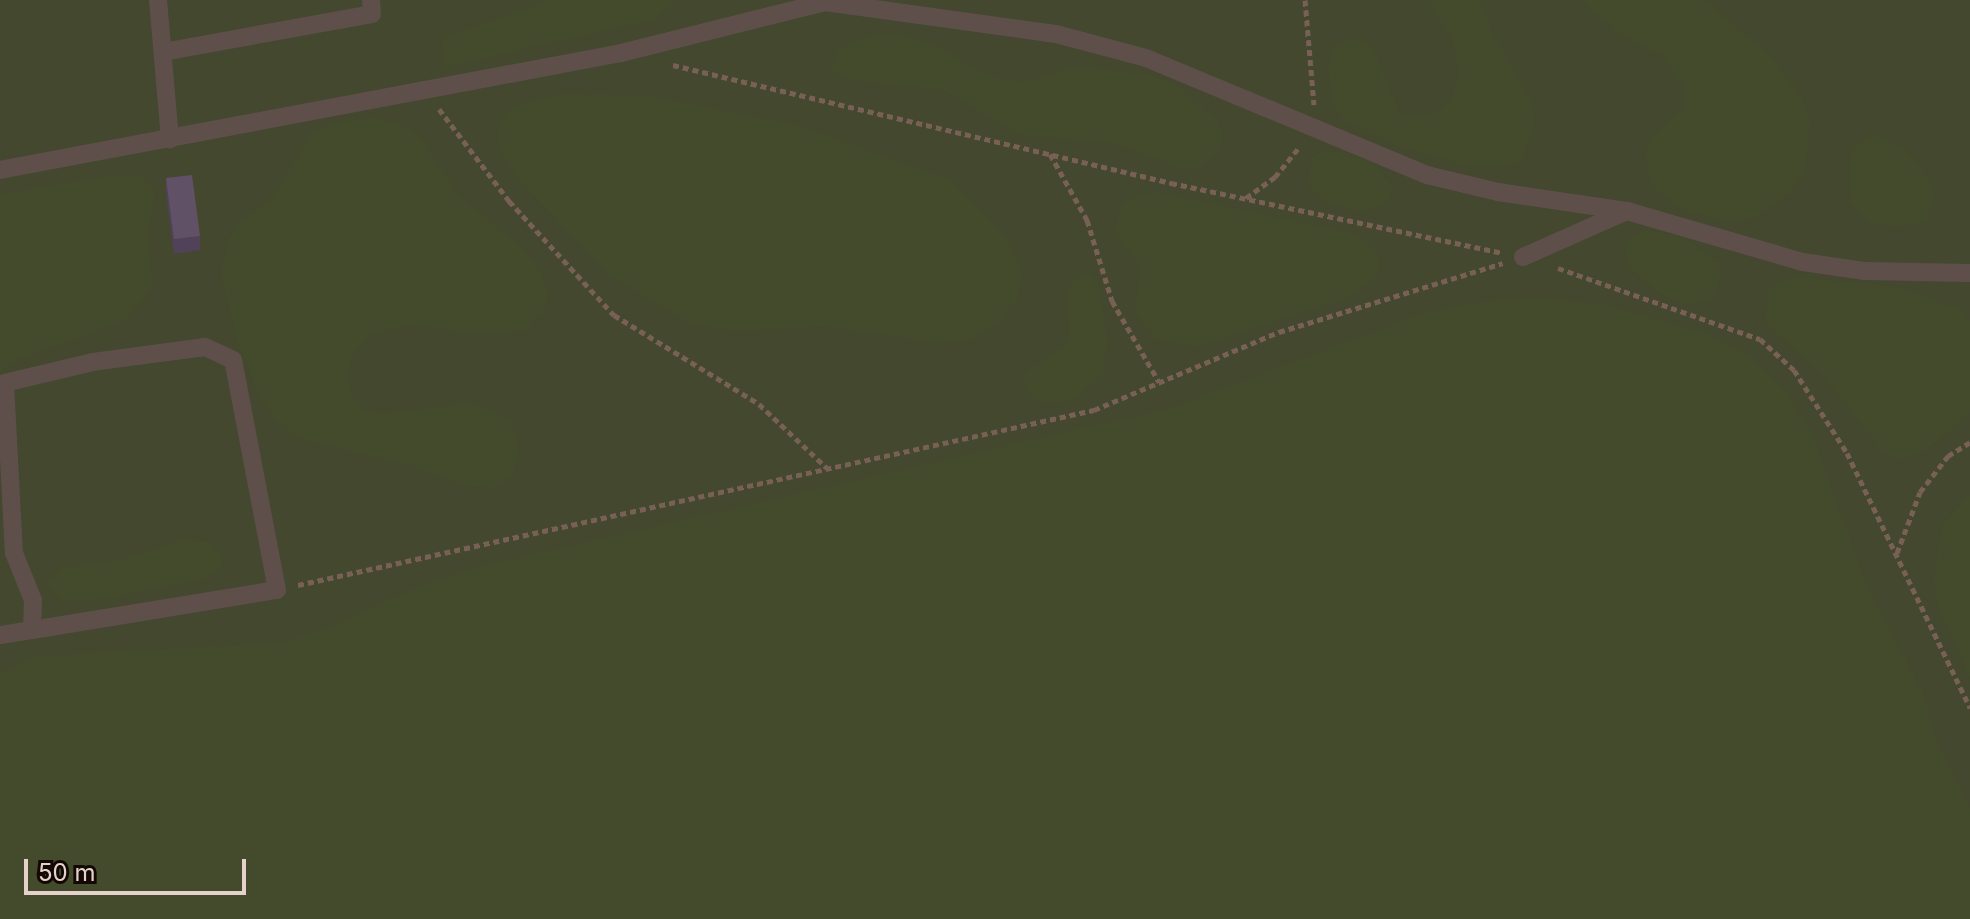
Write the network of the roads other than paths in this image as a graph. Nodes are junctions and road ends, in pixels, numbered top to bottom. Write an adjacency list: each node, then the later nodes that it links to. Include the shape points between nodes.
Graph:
1 (158, 0): 4 (lane)
2 (371, 0): 4 (lane, via 372,14)
3 (830, 1): 5 (lane, via 621,53); 7 (lane, via 1056,34 1146,58 1427,175 1498,192)
4 (163, 52): 5 (lane)
5 (170, 139): 6 (lane)
6 (0, 170)
7 (1627, 211): 8 (lane); 9 (lane, via 1803,262 1865,271)
8 (1523, 257)
9 (1970, 273)
10 (32, 630): 10 (lane, via 277,590 233,360 205,347 93,362 5,383 14,553 33,600); 11 (lane)
11 (0, 635)

